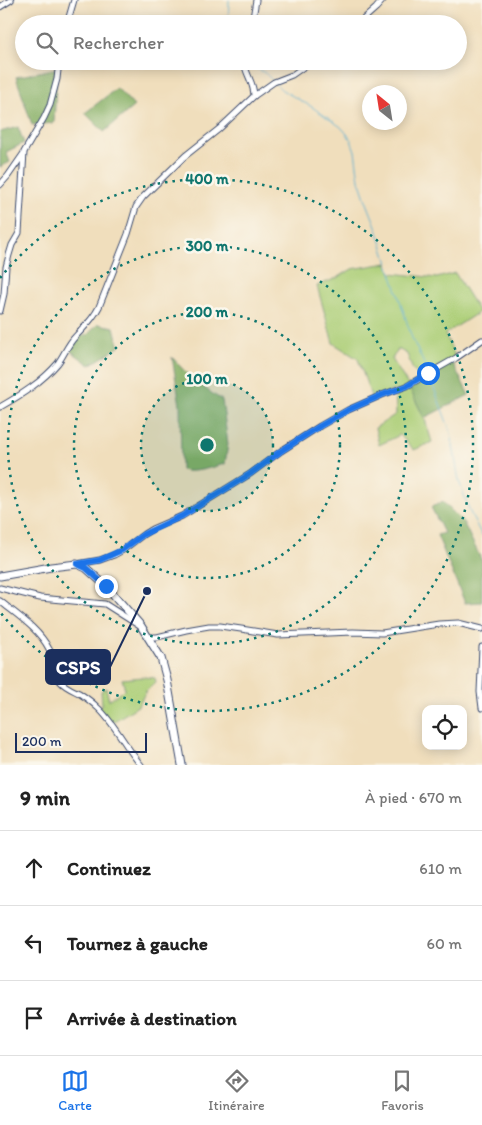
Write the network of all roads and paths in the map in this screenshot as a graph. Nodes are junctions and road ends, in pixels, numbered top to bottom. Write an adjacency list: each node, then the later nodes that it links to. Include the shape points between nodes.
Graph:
1 (11, 0): 5 (street)
2 (74, 0): 6 (street)
3 (256, 0): 7 (street)
4 (383, 0): 8 (street)
5 (0, 7)
6 (69, 15)
7 (254, 15)
8 (368, 15)
9 (58, 70): 13 (street, via 50,105)
10 (246, 70): 12 (street, via 253,83)
11 (299, 70): 12 (street)
12 (254, 96): 17 (street, via 143,197 136,207 93,319 44,377)
13 (24, 152): 14 (street); 15 (street, via 19,233 12,244 6,267)
14 (0, 185)
15 (0, 310)
16 (482, 340): 18 (street, via 407,386 348,410 320,426 250,474 182,516 144,534 122,550 100,560)
17 (0, 407)
18 (77, 564): 19 (street); 22 (street, via 106,586)
19 (0, 576)
20 (0, 588): 22 (street, via 40,598 105,604)
21 (0, 601): 27 (street, via 35,630 50,649 61,682 98,708)
22 (141, 626): 24 (street)
23 (482, 629): 24 (street, via 458,623 382,633 278,634 208,626)
24 (148, 637): 28 (street, via 158,652 167,680)
25 (482, 647): 26 (street)
26 (482, 708)
27 (141, 765)
28 (182, 765)

